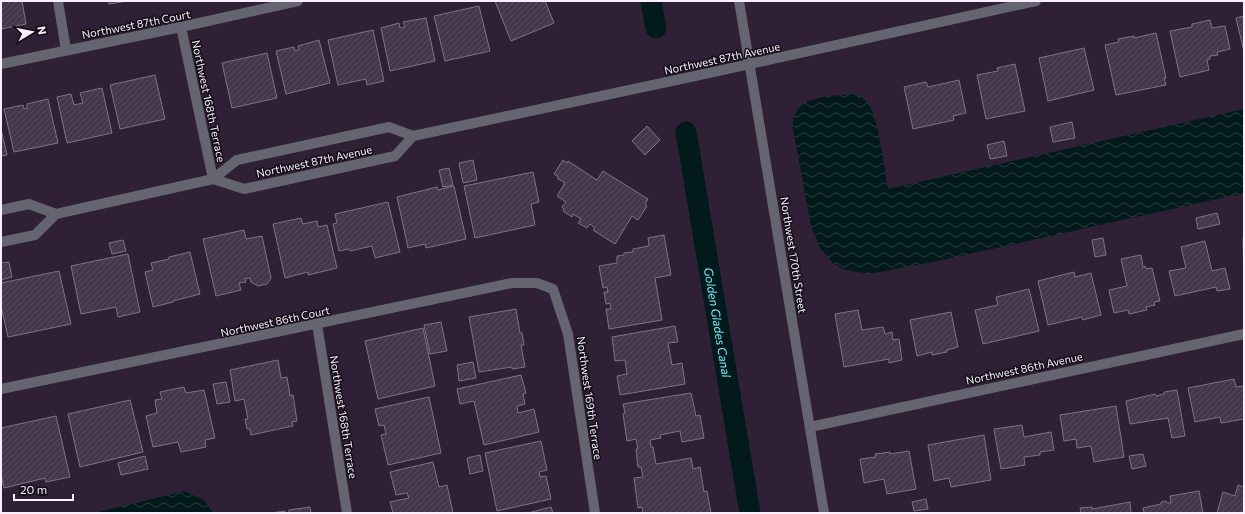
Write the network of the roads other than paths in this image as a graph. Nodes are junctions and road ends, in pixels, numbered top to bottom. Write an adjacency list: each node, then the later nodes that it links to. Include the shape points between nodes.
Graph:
1 (58, 1): 7 (street)
2 (298, 1): 5 (street, Northwest 87th Court)
3 (739, 1): 9 (street, Northwest 170th Street)
4 (1036, 1): 9 (street, Northwest 87th Avenue)
5 (285, 2): 6 (street, Northwest 87th Court)
6 (181, 27): 7 (street, Northwest 87th Court); 11 (street, Northwest 168th Terrace)
7 (66, 50): 8 (street, Northwest 87th Court)
8 (1, 64)
9 (750, 64): 10 (street, Northwest 87th Avenue); 19 (street, Northwest 170th Street)
10 (413, 136): 11 (street, Northwest 87th Avenue, via 389,126 237,160); 11 (street, Northwest 87th Avenue, via 395,156 244,189)
11 (213, 179): 13 (street, Northwest 87th Avenue)
12 (1, 210): 13 (street, via 30,204)
13 (56, 214): 14 (street, via 35,235)
14 (1, 242)
15 (552, 289): 16 (street, Northwest 86th Court, via 537,283 512,283); 21 (street, Northwest 169th Terrace, via 568,334)
16 (317, 324): 18 (street, Northwest 86th Court); 20 (street, Northwest 168th Terrace)
17 (1244, 334): 19 (street, Northwest 86th Avenue)
18 (1, 389)
19 (810, 427): 22 (street, Northwest 170th Street)
20 (347, 513)
21 (595, 513)
22 (824, 513)

